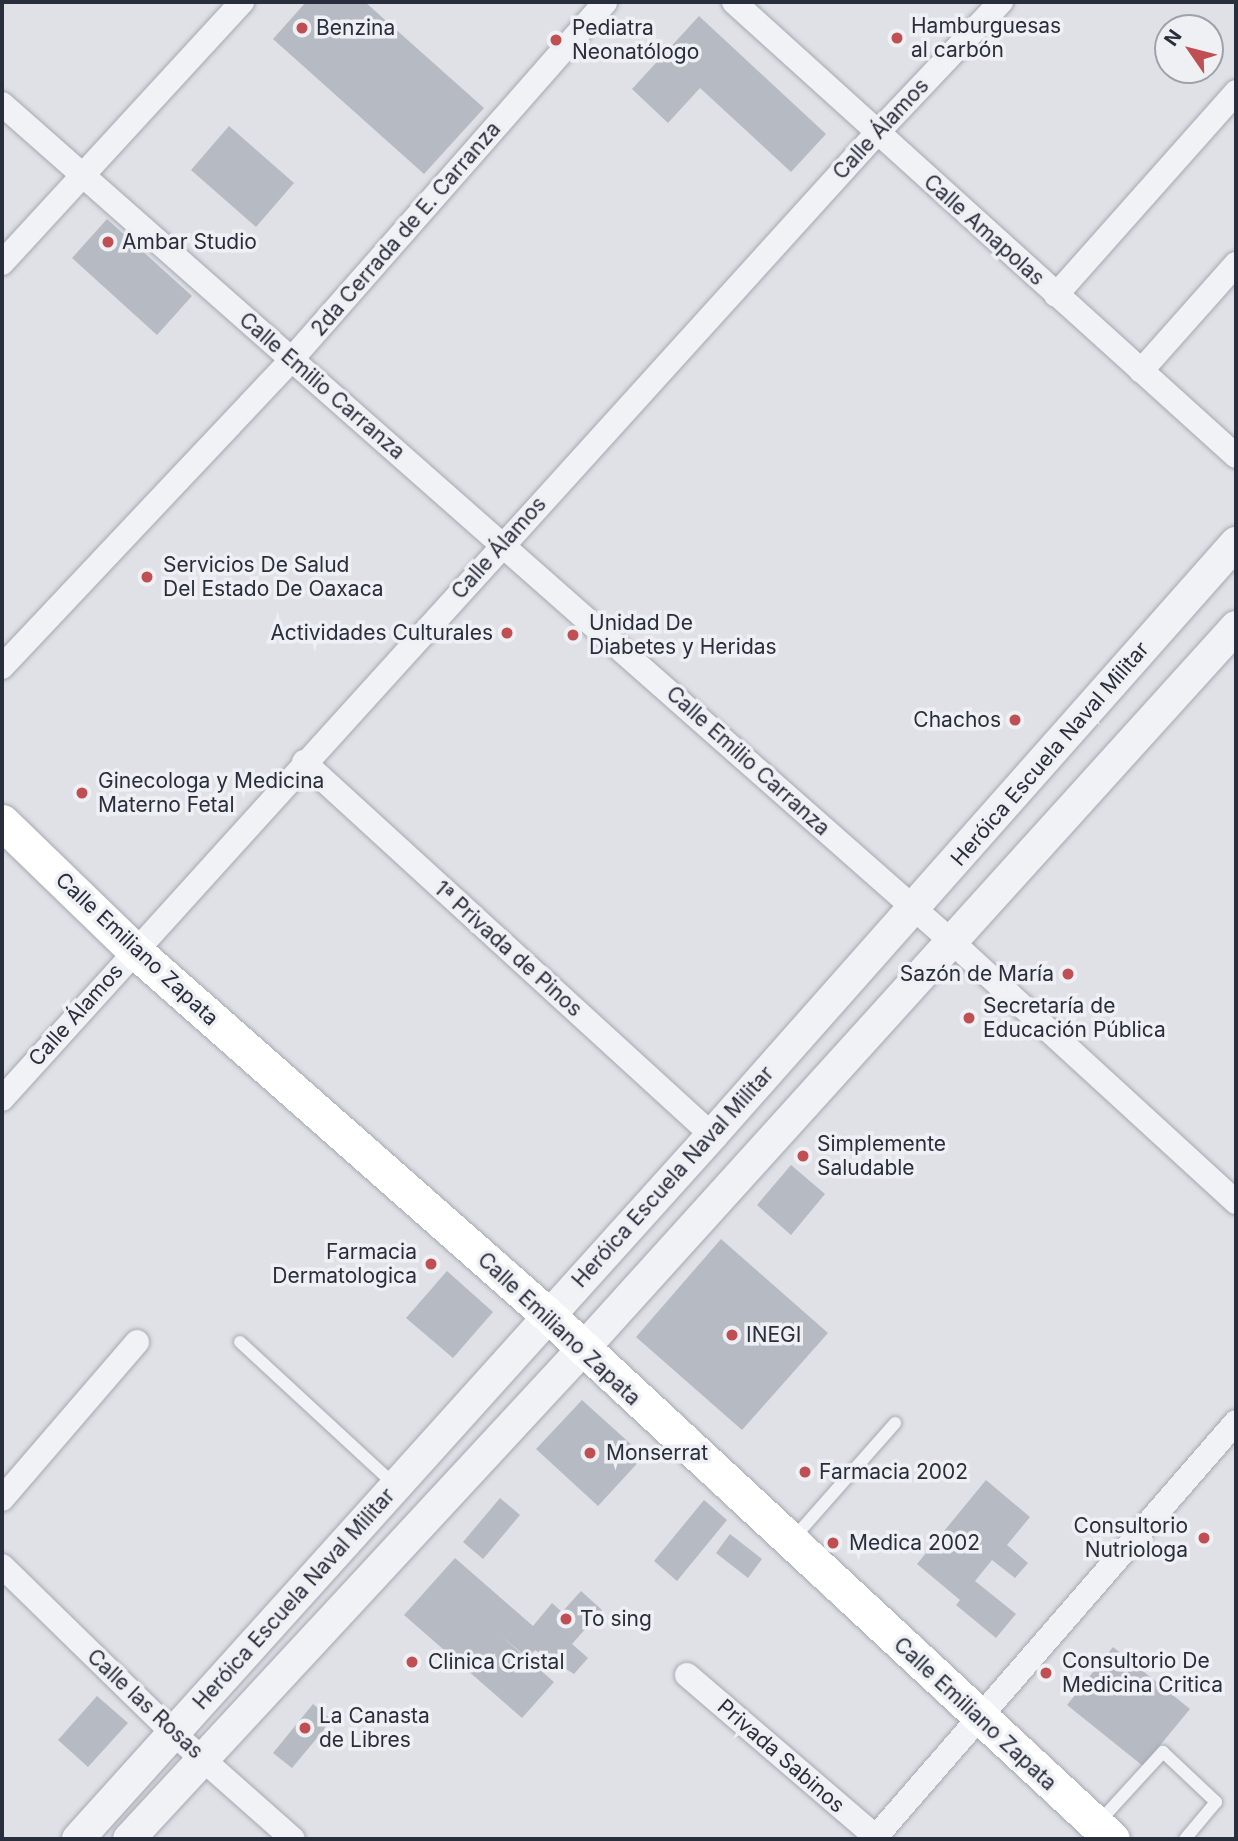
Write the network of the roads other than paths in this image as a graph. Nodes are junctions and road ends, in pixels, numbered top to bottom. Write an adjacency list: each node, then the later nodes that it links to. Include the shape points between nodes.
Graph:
1 (242, 2): 8 (street)
2 (605, 2): 12 (street, 2da Cerrada de E. Carranza)
3 (734, 2): 7 (street, Calle Amapolas)
4 (1001, 2): 7 (street, Calle Álamos)
5 (1236, 92): 11 (street)
6 (2, 104): 8 (street, Calle Emilio Carranza)
7 (876, 134): 11 (street, Calle Amapolas); 16 (street, Calle Álamos)
8 (84, 173): 9 (street); 12 (street, Calle Emilio Carranza)
9 (2, 263)
10 (1236, 264): 13 (street)
11 (1056, 295): 13 (street, Calle Amapolas)
12 (291, 360): 16 (street, Calle Emilio Carranza); 18 (street, 2da Cerrada de E. Carranza)
13 (1141, 371): 14 (street, Calle Amapolas)
14 (1236, 456)
15 (1236, 542): 21 (street, Heróica Escuela Naval Militar)
16 (503, 544): 19 (street, Calle Álamos); 21 (street, Calle Emilio Carranza)
17 (1236, 627): 22 (street, Heróica Escuela Naval Militar)
18 (2, 667)
19 (304, 762): 23 (street, Calle Álamos); 25 (street, 1ª Privada de Pinos)
20 (2, 822): 23 (main road, Calle Emiliano Zapata)
21 (914, 908): 22 (street, Calle Emilio Carranza); 25 (street, Heróica Escuela Naval Militar)
22 (950, 940): 26 (street, Calle Emilio Carranza); 30 (street, Heróica Escuela Naval Militar)
23 (134, 950): 24 (street, Calle Álamos); 27 (main road, Calle Emiliano Zapata)
24 (2, 1099)
25 (712, 1135): 27 (street, Heróica Escuela Naval Militar)
26 (1236, 1202)
27 (549, 1316): 30 (main road, Calle Emiliano Zapata); 33 (street, Heróica Escuela Naval Militar)
28 (138, 1342): 34 (street)
29 (240, 1342): 33 (lane)
30 (582, 1350): 35 (main road, Calle Emiliano Zapata); 40 (street, Heróica Escuela Naval Militar)
31 (1236, 1422): 38 (street)
32 (895, 1423): 35 (lane)
33 (396, 1486): 39 (street, Heróica Escuela Naval Militar)
34 (2, 1499)
35 (789, 1543): 38 (main road, Calle Emiliano Zapata)
36 (2, 1566): 39 (street, Calle las Rosas)
37 (687, 1675): 42 (street, Privada Sabinos)
38 (979, 1719): 41 (main road, Calle Emiliano Zapata); 42 (street)
39 (173, 1733): 40 (street, Calle las Rosas); 43 (street, Heróica Escuela Naval Militar)
40 (202, 1758): 44 (street, Heróica Escuela Naval Militar); 45 (street, Calle las Rosas)
41 (1104, 1832): 46 (lane, via 1163,1752 1216,1802)
42 (875, 1838)
43 (78, 1839)
44 (129, 1839)
45 (293, 1839)
46 (1185, 1839)

